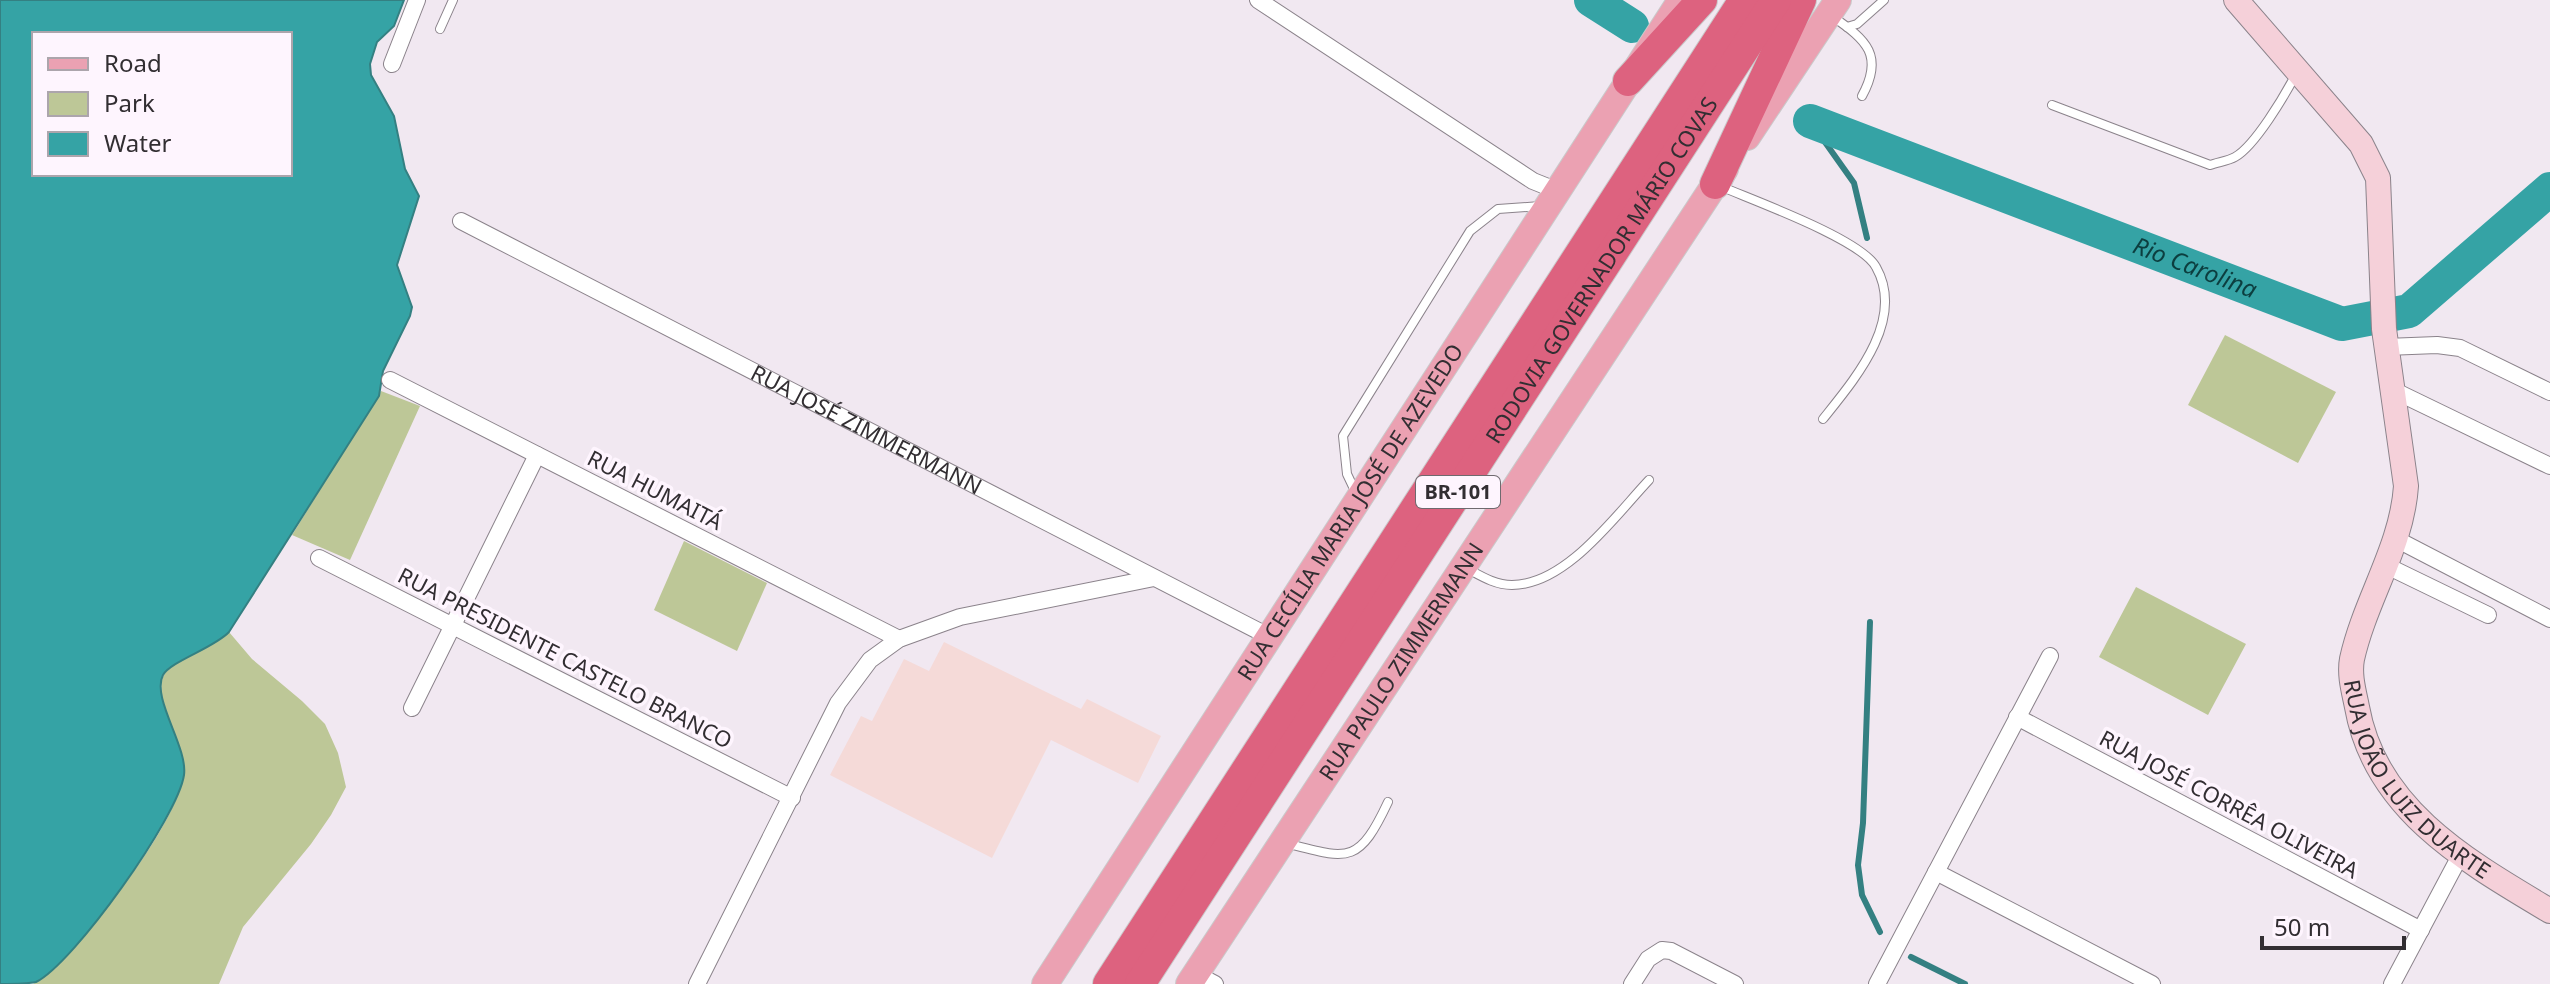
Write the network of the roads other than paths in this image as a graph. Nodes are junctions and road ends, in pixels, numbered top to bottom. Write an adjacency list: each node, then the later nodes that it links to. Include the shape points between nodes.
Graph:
1 (417, 0): 13 (street)
2 (453, 0): 12 (lane)
3 (1258, 0): 19 (street)
4 (1681, 0): 15 (main road, RUA CECÍLIA MARIA JOSÉ DE AZEVEDO)
5 (1702, 0): 15 (highway)
6 (1744, 0): 53 (highway, RODOVIA GOVERNADOR MÁRIO COVAS / BR-101)
7 (1776, 0): 54 (highway, RODOVIA GOVERNADOR MÁRIO COVAS / BR-101)
8 (1801, 0): 18 (highway)
9 (1884, 0): 11 (lane, via 1857,24)
10 (2236, 0): 14 (main road)
11 (1838, 14): 16 (lane, via 1869,50 1871,79); 18 (main road, RUA PAULO ZIMMERMANN)
12 (440, 29)
13 (392, 64)
14 (2298, 70): 17 (lane, via 2255,137 2236,157 2210,165); 21 (main road, RUA JOÃO LUIZ DUARTE, via 2361,144 2378,178)
15 (1628, 81): 19 (main road, RUA CECÍLIA MARIA JOSÉ DE AZEVEDO)
16 (1862, 96)
17 (2052, 105)
18 (1715, 184): 25 (lane, via 1851,244 1875,265 1885,296 1879,336); 33 (main road, RUA PAULO ZIMMERMANN)
19 (1553, 198): 29 (main road, RUA CECÍLIA MARIA JOSÉ DE AZEVEDO); 29 (lane, via 1498,209 1470,231 1343,436 1347,474)
20 (461, 221): 34 (street, RUA JOSÉ ZIMMERMANN)
21 (2385, 338): 23 (main road, RUA JOÃO LUIZ DUARTE); 24 (street, via 2460,348)
22 (390, 380): 26 (street, RUA HUMAITÁ)
23 (2395, 391): 27 (street); 30 (main road, RUA JOÃO LUIZ DUARTE, via 2406,486)
24 (2550, 392)
25 (1823, 419)
26 (537, 455): 37 (street); 39 (street, RUA HUMAITÁ)
27 (2550, 466)
28 (1649, 480): 33 (lane, via 1583,550 1551,575 1510,585 1491,582)
29 (1359, 499): 38 (main road, RUA CECÍLIA MARIA JOSÉ DE AZEVEDO)
30 (2396, 539): 32 (main road, RUA JOÃO LUIZ DUARTE); 36 (street)
31 (319, 558): 37 (street, RUA PRESIDENTE CASTELO BRANCO)
32 (2385, 565): 35 (street); 46 (main road, RUA JOÃO LUIZ DUARTE, via 2352,661 2359,721 2389,787 2410,813)
33 (1465, 567): 45 (main road, RUA PAULO ZIMMERMANN)
34 (1154, 578): 38 (street, RUA JOSÉ ZIMMERMANN); 39 (street, via 980,612)
35 (2488, 615)
36 (2550, 619)
37 (452, 626): 41 (street); 43 (street, RUA PRESIDENTE CASTELO BRANCO)
38 (1270, 637): 52 (main road, RUA CECÍLIA MARIA JOSÉ DE AZEVEDO)
39 (899, 639): 43 (street, via 870,660 846,689)
40 (2050, 656): 42 (street)
41 (412, 708)
42 (2017, 717): 47 (street); 49 (street, RUA JOSÉ CORRÊA OLIVEIRA)
43 (792, 798): 51 (street)
44 (1388, 802): 45 (lane, via 1373,834 1357,851 1343,856)
45 (1284, 843): 50 (main road, RUA PAULO ZIMMERMANN)
46 (2461, 854): 48 (main road, RUA JOÃO LUIZ DUARTE); 49 (street)
47 (1936, 872): 57 (street); 58 (street)
48 (2550, 911)
49 (2421, 930): 59 (street)
50 (1200, 981)
51 (697, 984)
52 (1045, 984)
53 (1108, 984)
54 (1140, 984)
55 (1632, 984): 56 (street, via 1648,959 1662,950)
56 (1735, 984)
57 (1877, 984)
58 (2152, 984)
59 (2392, 984)

